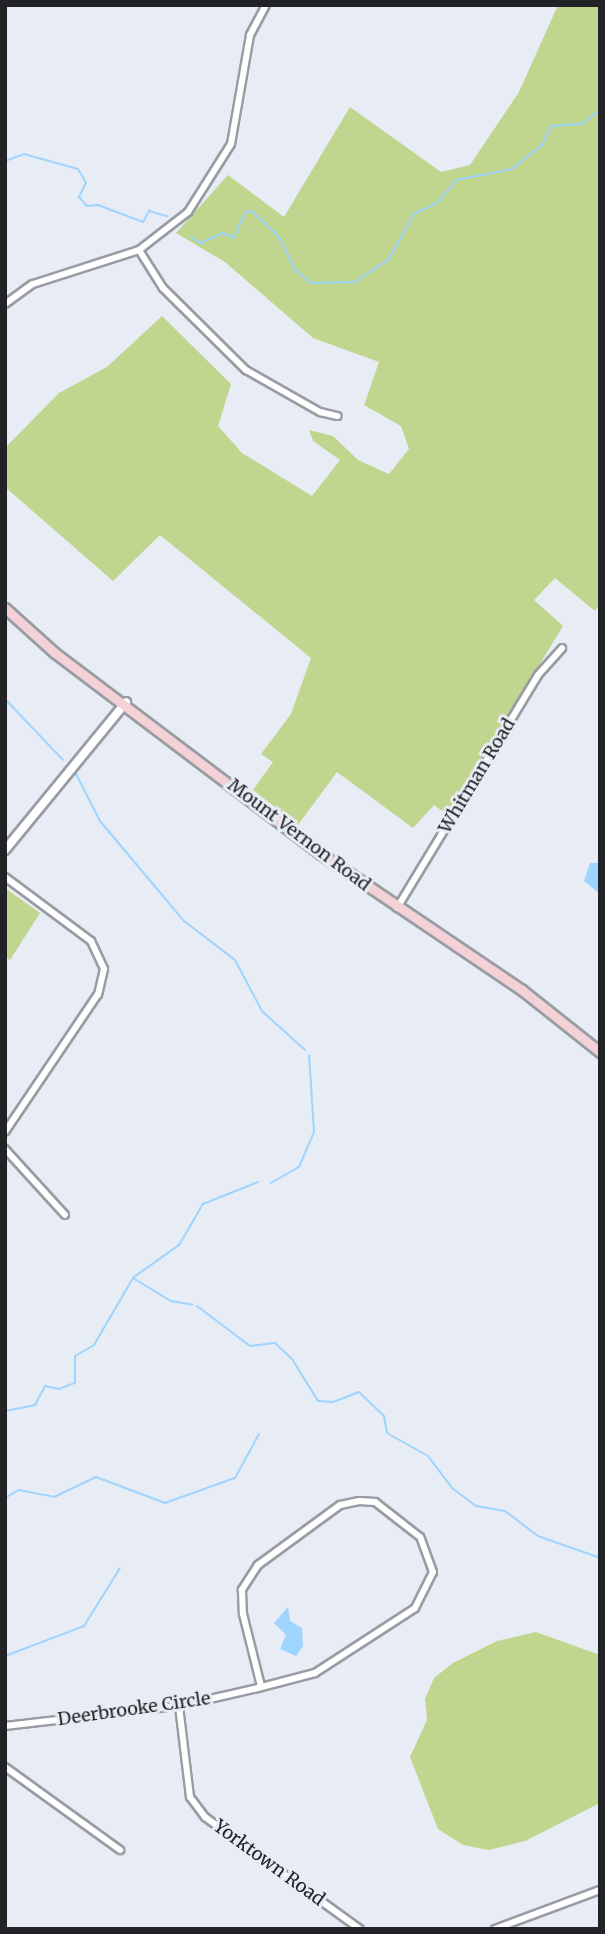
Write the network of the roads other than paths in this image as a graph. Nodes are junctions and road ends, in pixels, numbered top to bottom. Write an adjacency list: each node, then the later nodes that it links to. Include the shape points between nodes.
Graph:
1 (266, 5): 2 (street, via 250,35 239,115 218,172 188,212)
2 (139, 250): 3 (street, via 33,284); 4 (street, via 163,288 246,370 320,412)
3 (5, 304)
4 (338, 416)
5 (5, 608): 7 (main road, Mount Vernon Road, via 55,653)
6 (562, 648): 10 (street, Whitman Road, via 538,675)
7 (126, 702): 8 (street); 10 (main road, Mount Vernon Road)
8 (5, 850)
9 (5, 877): 12 (street, via 91,941 101,956 104,981)
10 (397, 908): 11 (main road, Mount Vernon Road, via 522,990)
11 (600, 1052)
12 (5, 1132)
13 (5, 1149): 14 (street)
14 (65, 1215)
15 (261, 1686): 15 (street, Deerbrooke Circle, via 243,1614 242,1590 258,1565 340,1506 359,1501 375,1502 420,1537 433,1572 415,1608 315,1673); 16 (street, Deerbrooke Circle)
16 (179, 1706): 17 (street, Deerbrooke Circle); 21 (street, Yorktown Road, via 190,1797 205,1816)
17 (5, 1726)
18 (5, 1767): 19 (street)
19 (120, 1850)
20 (600, 1890): 22 (street)
21 (360, 1929)
22 (495, 1929)

